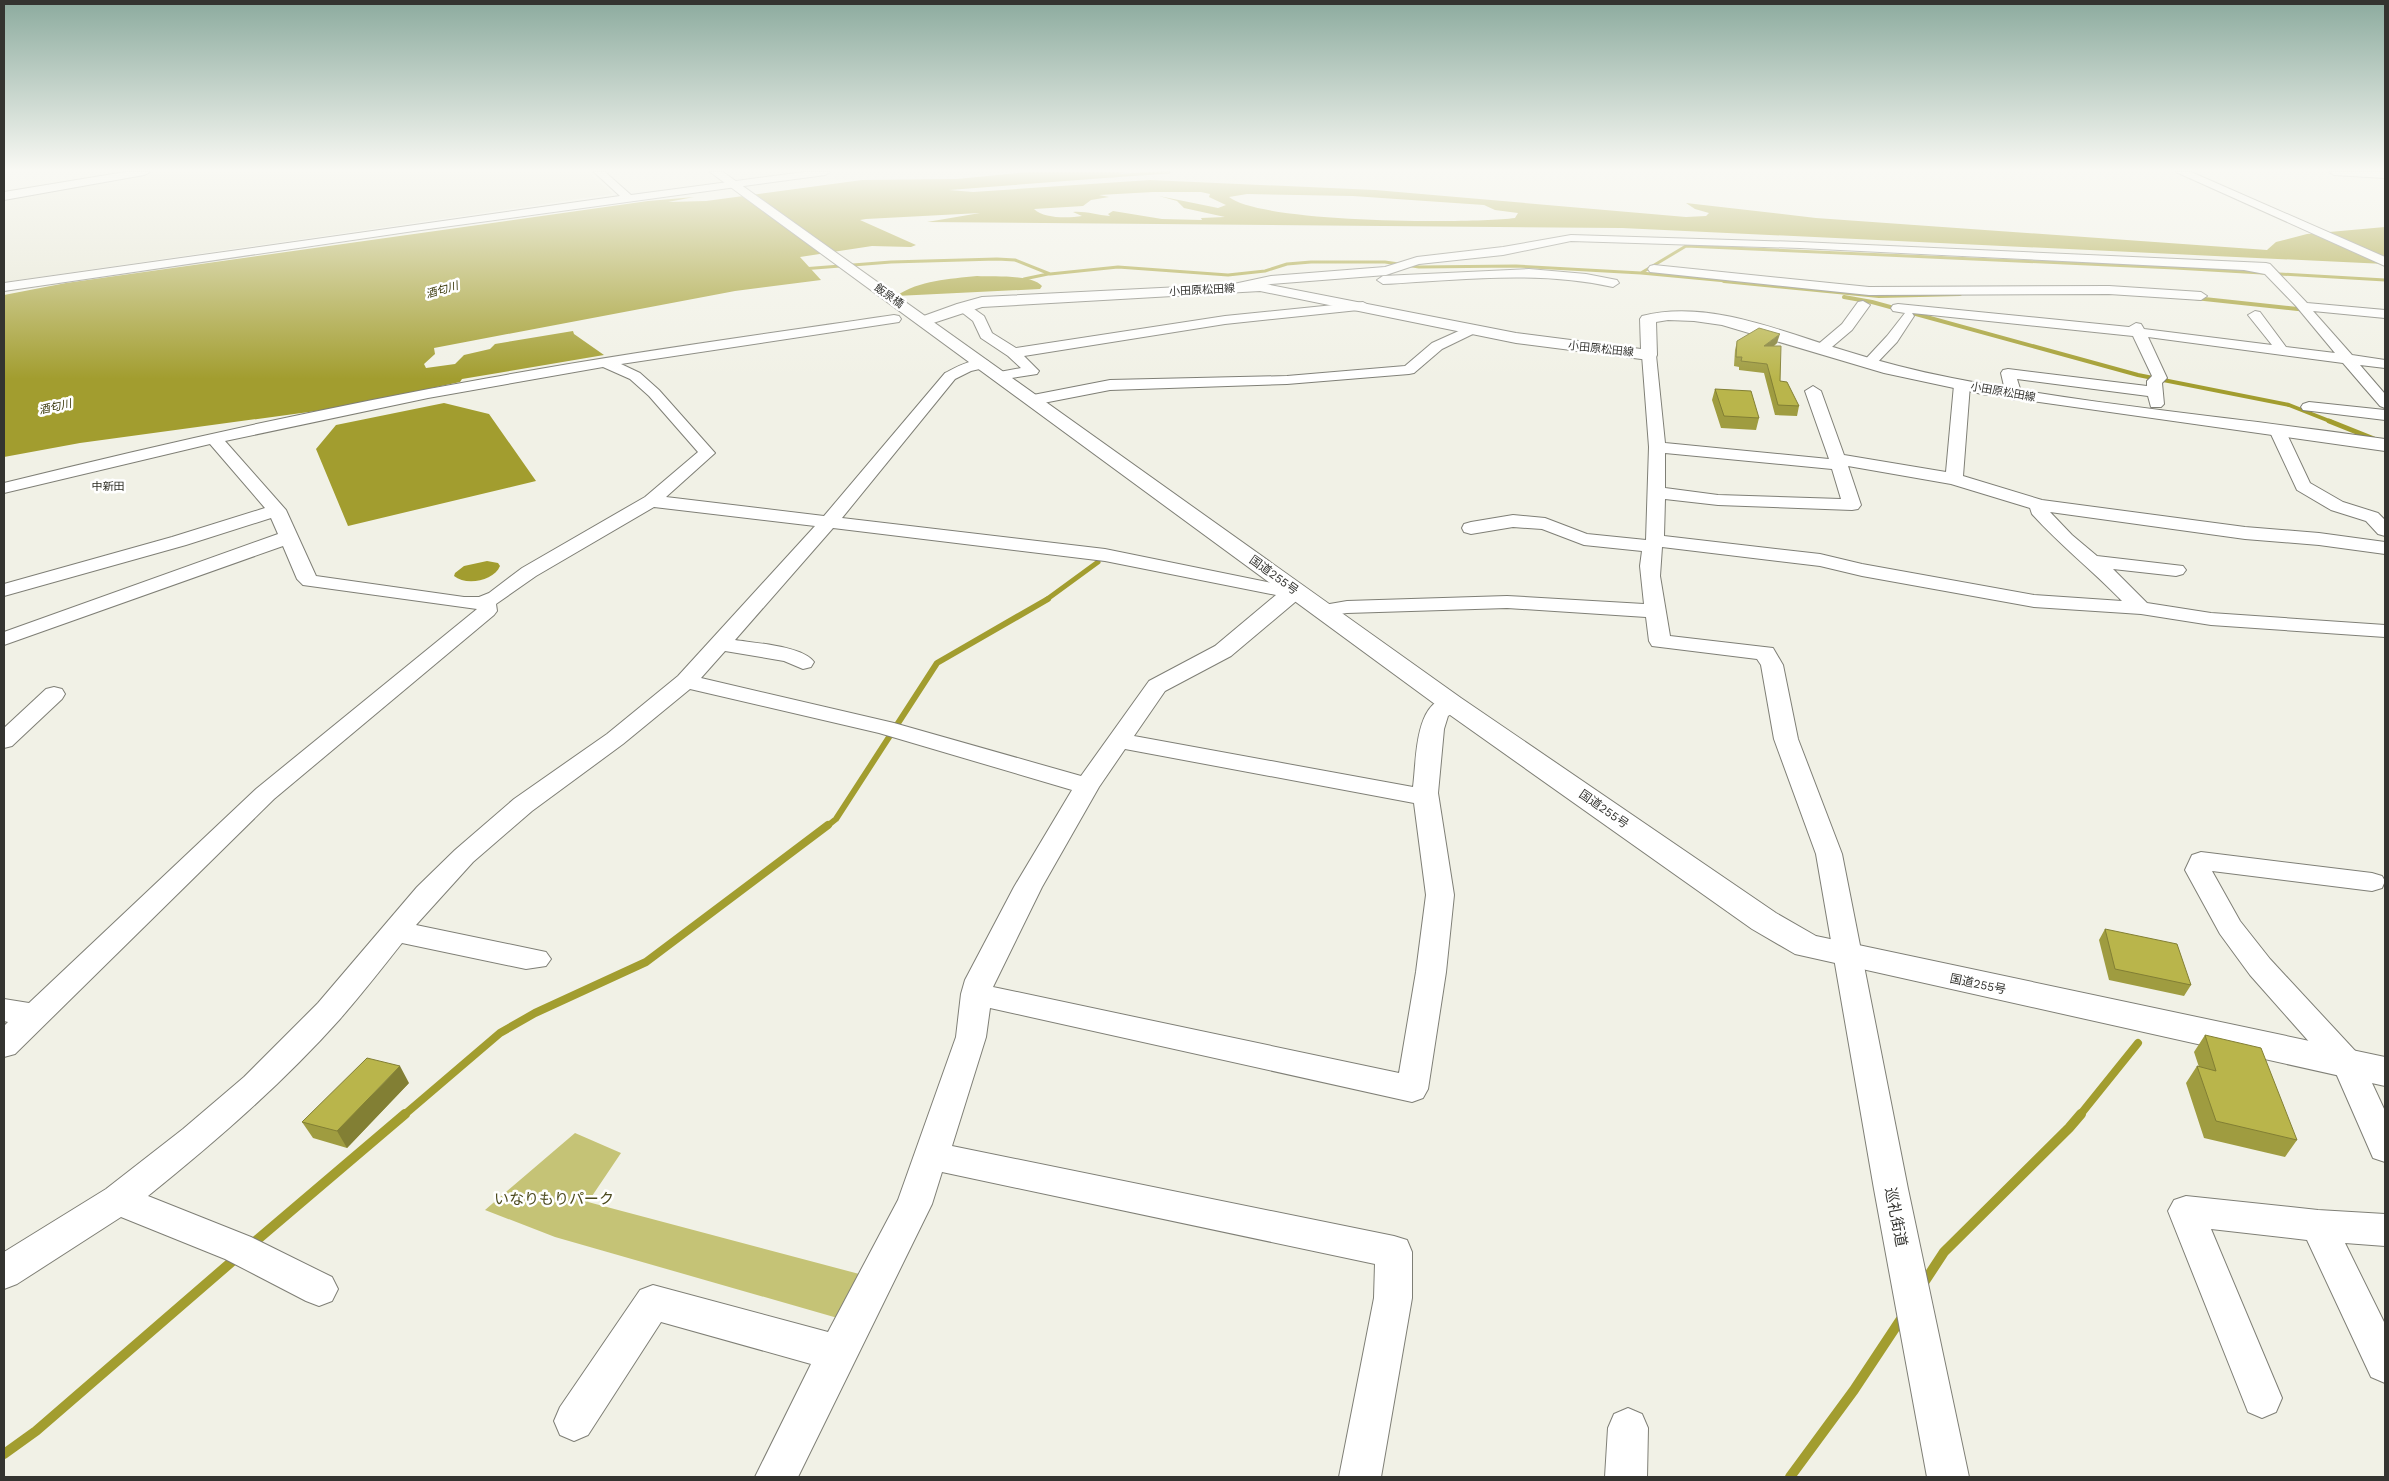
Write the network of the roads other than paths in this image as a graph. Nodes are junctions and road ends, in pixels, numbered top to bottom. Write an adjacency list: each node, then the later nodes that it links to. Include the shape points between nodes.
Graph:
1 (326, 241): 11 (street)
2 (813, 241): 24 (main road, 飯泉橋)
3 (1547, 241): 12 (street, via 1386,270 1271,280)
4 (1675, 241): 19 (street, via 2228,265 2269,271)
5 (2338, 241): 8 (main road)
6 (2351, 241): 7 (main road)
7 (2385, 256)
8 (2385, 262)
9 (1654, 269): 14 (street, via 1869,291 2109,290)
10 (1613, 283): 13 (street, via 1587,276 1507,274)
11 (4, 287)
12 (1233, 288): 13 (main road, 小田原松田線); 17 (main road, 小田原松田線, via 982,302)
13 (1268, 288): 16 (main road, 小田原松田線)
14 (2201, 296)
15 (1863, 305): 28 (street, via 1847,327)
16 (1363, 306): 25 (main road, 小田原松田線); 33 (street, via 1225,320)
17 (962, 307): 24 (main road, 小田原松田線); 33 (street, via 979,319)
18 (1941, 307): 20 (street)
19 (2303, 308): 21 (street); 30 (street)
20 (1980, 313): 26 (street); 34 (street, via 1903,312 1892,339)
21 (2385, 314)
22 (2256, 315): 27 (street)
23 (894, 318): 32 (street)
24 (924, 321): 33 (main road, 国道255号)
25 (1472, 329): 29 (main road, 小田原松田線, via 1568,346); 40 (street, via 1437,346 1409,370 1287,380 1110,385)
26 (2137, 330): 27 (street); 30 (street); 36 (street)
27 (2280, 346): 30 (street)
28 (1821, 349): 29 (main road, 小田原松田線, via 1735,324 1662,314 1648,318); 34 (main road, 小田原松田線)
29 (1649, 355): 48 (street)
30 (2347, 357): 31 (street); 35 (street); 41 (street)
31 (2385, 360)
32 (604, 362): 46 (street); 53 (street, via 635,376 654,392 707,453)
33 (998, 364): 40 (main road, 国道255号); 56 (street, via 966,368 950,376)
34 (1868, 364): 37 (main road, 小田原松田線)
35 (2385, 364)
36 (2156, 384): 39 (street, via 2008,373); 43 (street)
37 (1962, 385): 39 (main road, 小田原松田線); 50 (street)
38 (1813, 391): 49 (street)
39 (2014, 395): 43 (main road, 小田原松田線)
40 (1033, 400): 65 (main road, 国道255号)
41 (2385, 403)
42 (2309, 407): 44 (street)
43 (2157, 414): 45 (main road, 小田原松田線)
44 (2385, 415)
45 (2277, 430): 47 (main road, 小田原松田線); 58 (street, via 2303,486 2337,506 2372,517)
46 (214, 439): 51 (street); 55 (street)
47 (2385, 446)
48 (1657, 447): 49 (street); 52 (street)
49 (1838, 462): 50 (street); 52 (street, via 1852,505 1718,500)
50 (1954, 479): 54 (street)
51 (4, 488)
52 (1655, 492): 60 (street)
53 (651, 502): 56 (street); 66 (street, via 529,572)
54 (2040, 505): 61 (street); 62 (street, via 2038,510 2064,539)
55 (277, 510): 59 (street); 64 (street, via 179,542)
56 (828, 523): 65 (street, via 1105,555); 72 (street)
57 (1471, 528): 60 (street, via 1513,521 1545,524 1584,539)
58 (2385, 530)
59 (289, 537): 66 (street, via 307,579 314,582 464,603); 71 (street)
60 (1654, 544): 67 (street, via 1820,560 2034,601); 69 (street, via 1650,568)
61 (2385, 548)
62 (2092, 561): 63 (street); 67 (street)
63 (2176, 570)
64 (4, 590)
65 (1297, 592): 68 (main road, 国道255号); 78 (street, via 1284,599 1224,651 1157,686)
66 (486, 602): 87 (street, via 488,611 265,794)
67 (2141, 608): 70 (street, via 2211,618)
68 (1325, 610): 69 (street, via 1507,602); 76 (main road, 国道255号)
69 (1655, 611): 83 (street, 巡礼街道, via 1660,641 1765,653 1772,665 1786,739 1829,854)
70 (2385, 631)
71 (4, 639)
72 (722, 644): 73 (street, via 790,656); 74 (street)
73 (803, 662)
74 (686, 681): 79 (street, via 886,728); 82 (street, via 464,856)
75 (54, 694): 77 (street)
76 (1452, 704): 80 (street, via 1437,712 1432,729); 83 (main road, 国道255号, via 1764,921 1807,946)
77 (4, 741)
78 (1118, 741): 79 (street); 80 (street)
79 (1087, 786): 85 (street, via 1010,921)
80 (1426, 797): 85 (street, via 1440,895 1412,1090)
81 (2372, 882): 89 (street, via 2201,861 2198,870 2230,926 2260,967)
82 (395, 931): 84 (street); 93 (street, via 329,1011 255,1086)
83 (1847, 956): 89 (main road, 国道255号); 106 (street, 巡礼街道)
84 (536, 959)
85 (976, 994): 92 (street, via 971,1036)
86 (4, 1010): 87 (street)
87 (34, 1016): 88 (street)
88 (4, 1045)
89 (2348, 1064): 90 (main road, 国道255号); 91 (street)
90 (2385, 1072)
91 (2385, 1148)
92 (932, 1156): 98 (street, via 914,1204); 104 (street, via 1394,1252 1393,1298)
93 (118, 1200): 96 (street); 97 (street, via 238,1248)
94 (2318, 1226): 95 (street); 99 (street); 100 (street, via 2186,1210)
95 (2385, 1230)
96 (4, 1272)
97 (319, 1290)
98 (837, 1353): 101 (street, via 653,1302); 103 (street)
99 (2385, 1364)
100 (2262, 1398)
101 (574, 1421)
102 (1628, 1428): 105 (street)
103 (776, 1477)
104 (1360, 1477)
105 (1626, 1477)
106 (1948, 1477)

